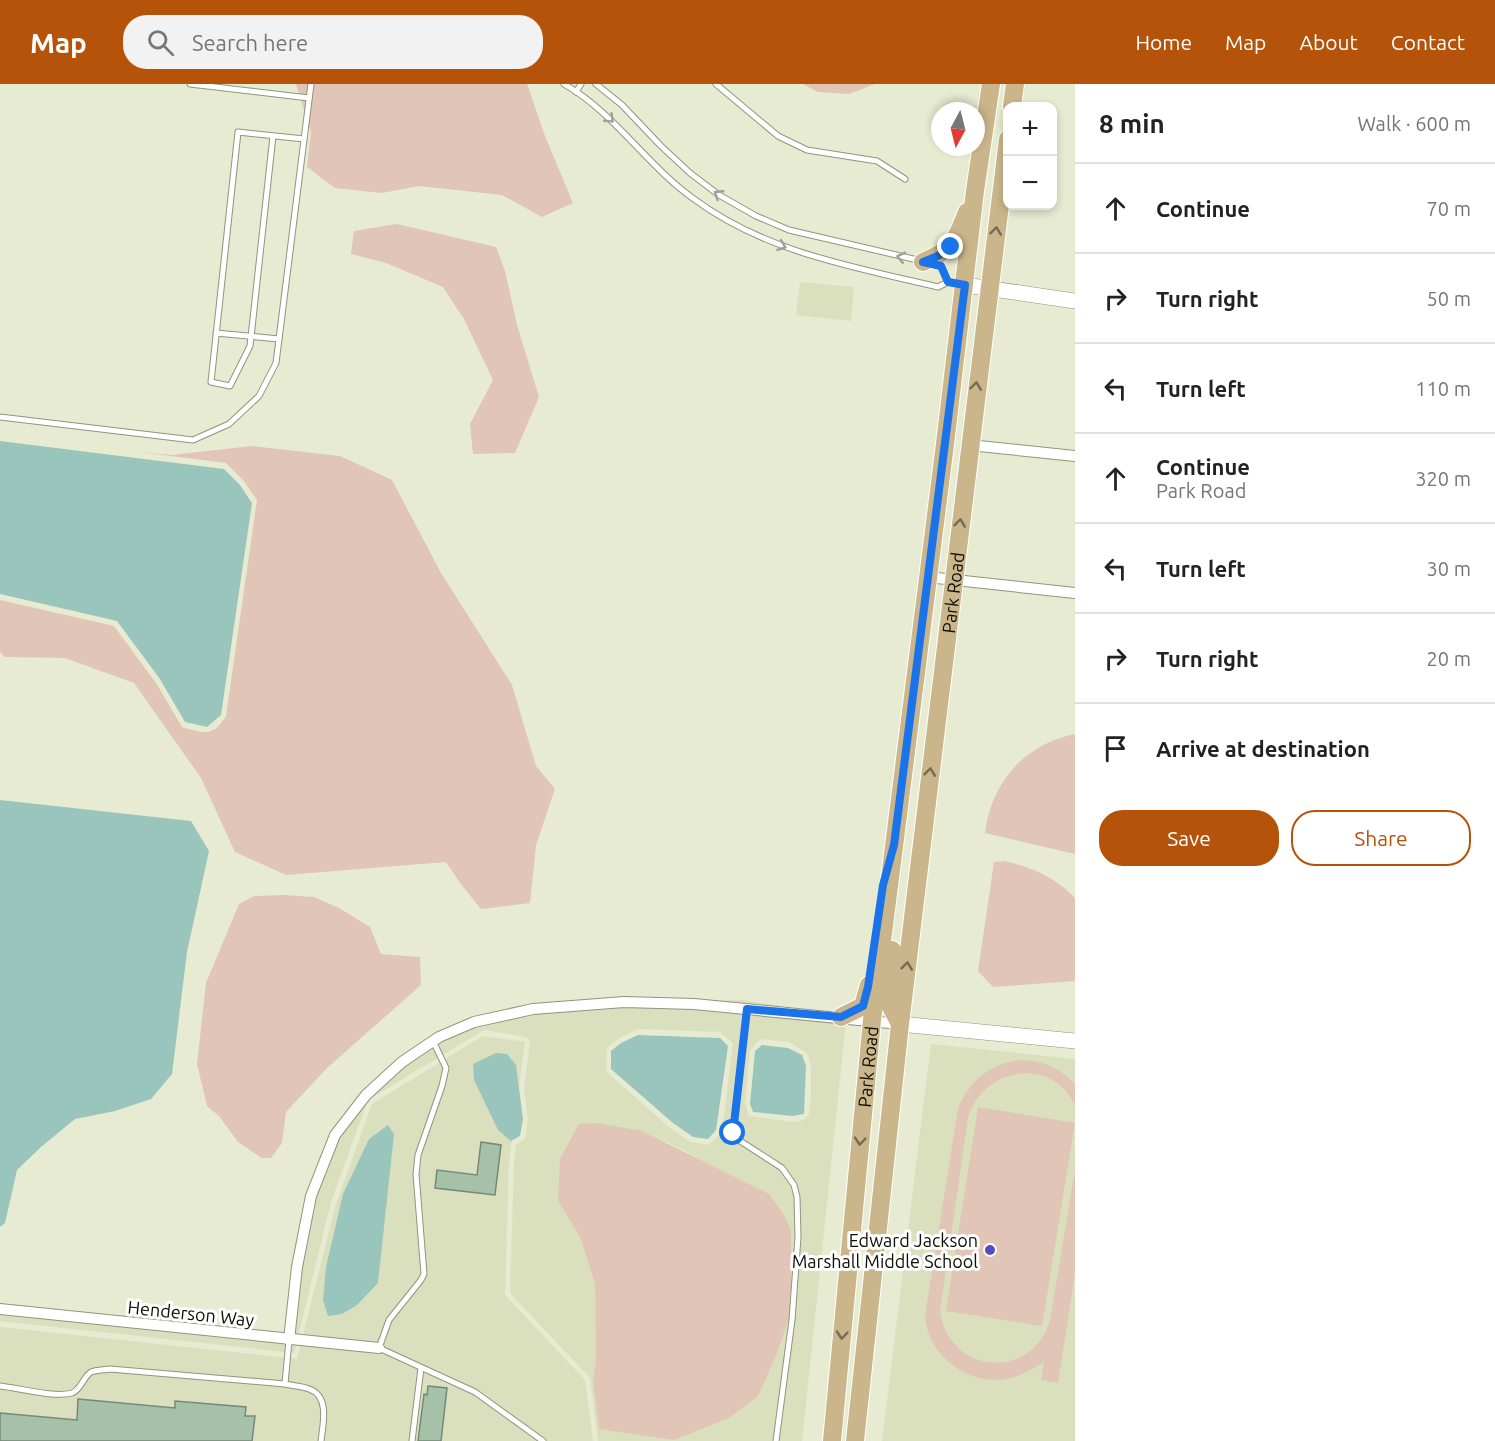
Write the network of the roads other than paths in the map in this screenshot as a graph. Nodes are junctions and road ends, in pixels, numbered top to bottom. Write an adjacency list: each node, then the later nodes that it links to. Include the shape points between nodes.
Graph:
1 (190, 84): 10 (lane)
2 (311, 84): 10 (lane)
3 (564, 84): 9 (lane)
4 (581, 84): 9 (lane)
5 (596, 84): 18 (lane, one-way to 5, via 789,230 756,216 690,173)
6 (716, 84): 16 (lane, via 778,136 807,150 877,161)
7 (991, 84): 12 (main road, Park Road)
8 (1015, 84): 11 (main road)
9 (576, 92): 19 (lane, one-way to 19, via 597,107 664,175 733,224 807,255 938,287)
10 (309, 98): 14 (lane)
11 (1013, 102)
12 (987, 113): 17 (main road, Park Road); 20 (main road, via 992,139 978,261 980,277)
13 (273, 136): 14 (lane); 22 (lane, via 238,132); 23 (lane)
14 (304, 139): 24 (lane)
15 (1006, 156): 20 (main road, Park Road, one-way to 15)
16 (905, 179)
17 (975, 191): 18 (main road, via 951,247); 19 (main road, Park Road)
18 (923, 262): 19 (lane, via 941,266)
19 (957, 283): 20 (street); 25 (main road, Park Road)
20 (988, 289): 21 (street); 27 (main road, Park Road, one-way to 20)
21 (1075, 301)
22 (216, 333): 23 (lane); 23 (lane, via 211,382 230,386)
23 (251, 336): 24 (lane)
24 (279, 339): 26 (lane, via 276,363 259,396 229,424 193,440)
25 (951, 399): 29 (main road, Park Road); 30 (main road, via 955,430 943,567)
26 (0, 417)
27 (969, 445): 28 (street); 30 (main road, Park Road, one-way to 27)
28 (1075, 456)
29 (927, 577): 30 (street); 32 (main road, Park Road)
30 (952, 582): 31 (street); 36 (main road, Park Road, one-way to 30)
31 (1075, 594)
32 (894, 845): 34 (main road, via 883,885 863,1006); 35 (main road, Park Road); 36 (main road, via 897,893 889,987 890,1005)
33 (747, 1009): 34 (street); 37 (street, via 624,1002 533,1010 474,1022); 49 (lane, via 734,1137 782,1168 797,1197 792,1320)
34 (841, 1017): 35 (street)
35 (872, 1020): 36 (street); 39 (main road, via 887,1055 873,1194); 50 (main road, Park Road, one-way to 50)
36 (900, 1024): 38 (street); 39 (main road, Park Road)
37 (433, 1041): 41 (street, via 402,1062 366,1095 335,1135 311,1196 297,1267); 42 (lane, via 445,1073 418,1155 416,1174 424,1274 389,1320)
38 (1075, 1041)
39 (879, 1212): 51 (main road, Park Road)
40 (0, 1310): 41 (street, Henderson Way)
41 (290, 1340): 42 (street, Henderson Way); 44 (lane)
42 (379, 1348): 43 (lane)
43 (421, 1368): 46 (lane, via 475,1392); 48 (lane)
44 (285, 1384): 45 (lane, via 110,1369 93,1371 71,1393); 47 (lane, via 319,1395 324,1413)
45 (0, 1386)
46 (541, 1440)
47 (321, 1441)
48 (412, 1441)
49 (776, 1441)
50 (832, 1441)
51 (855, 1441)

